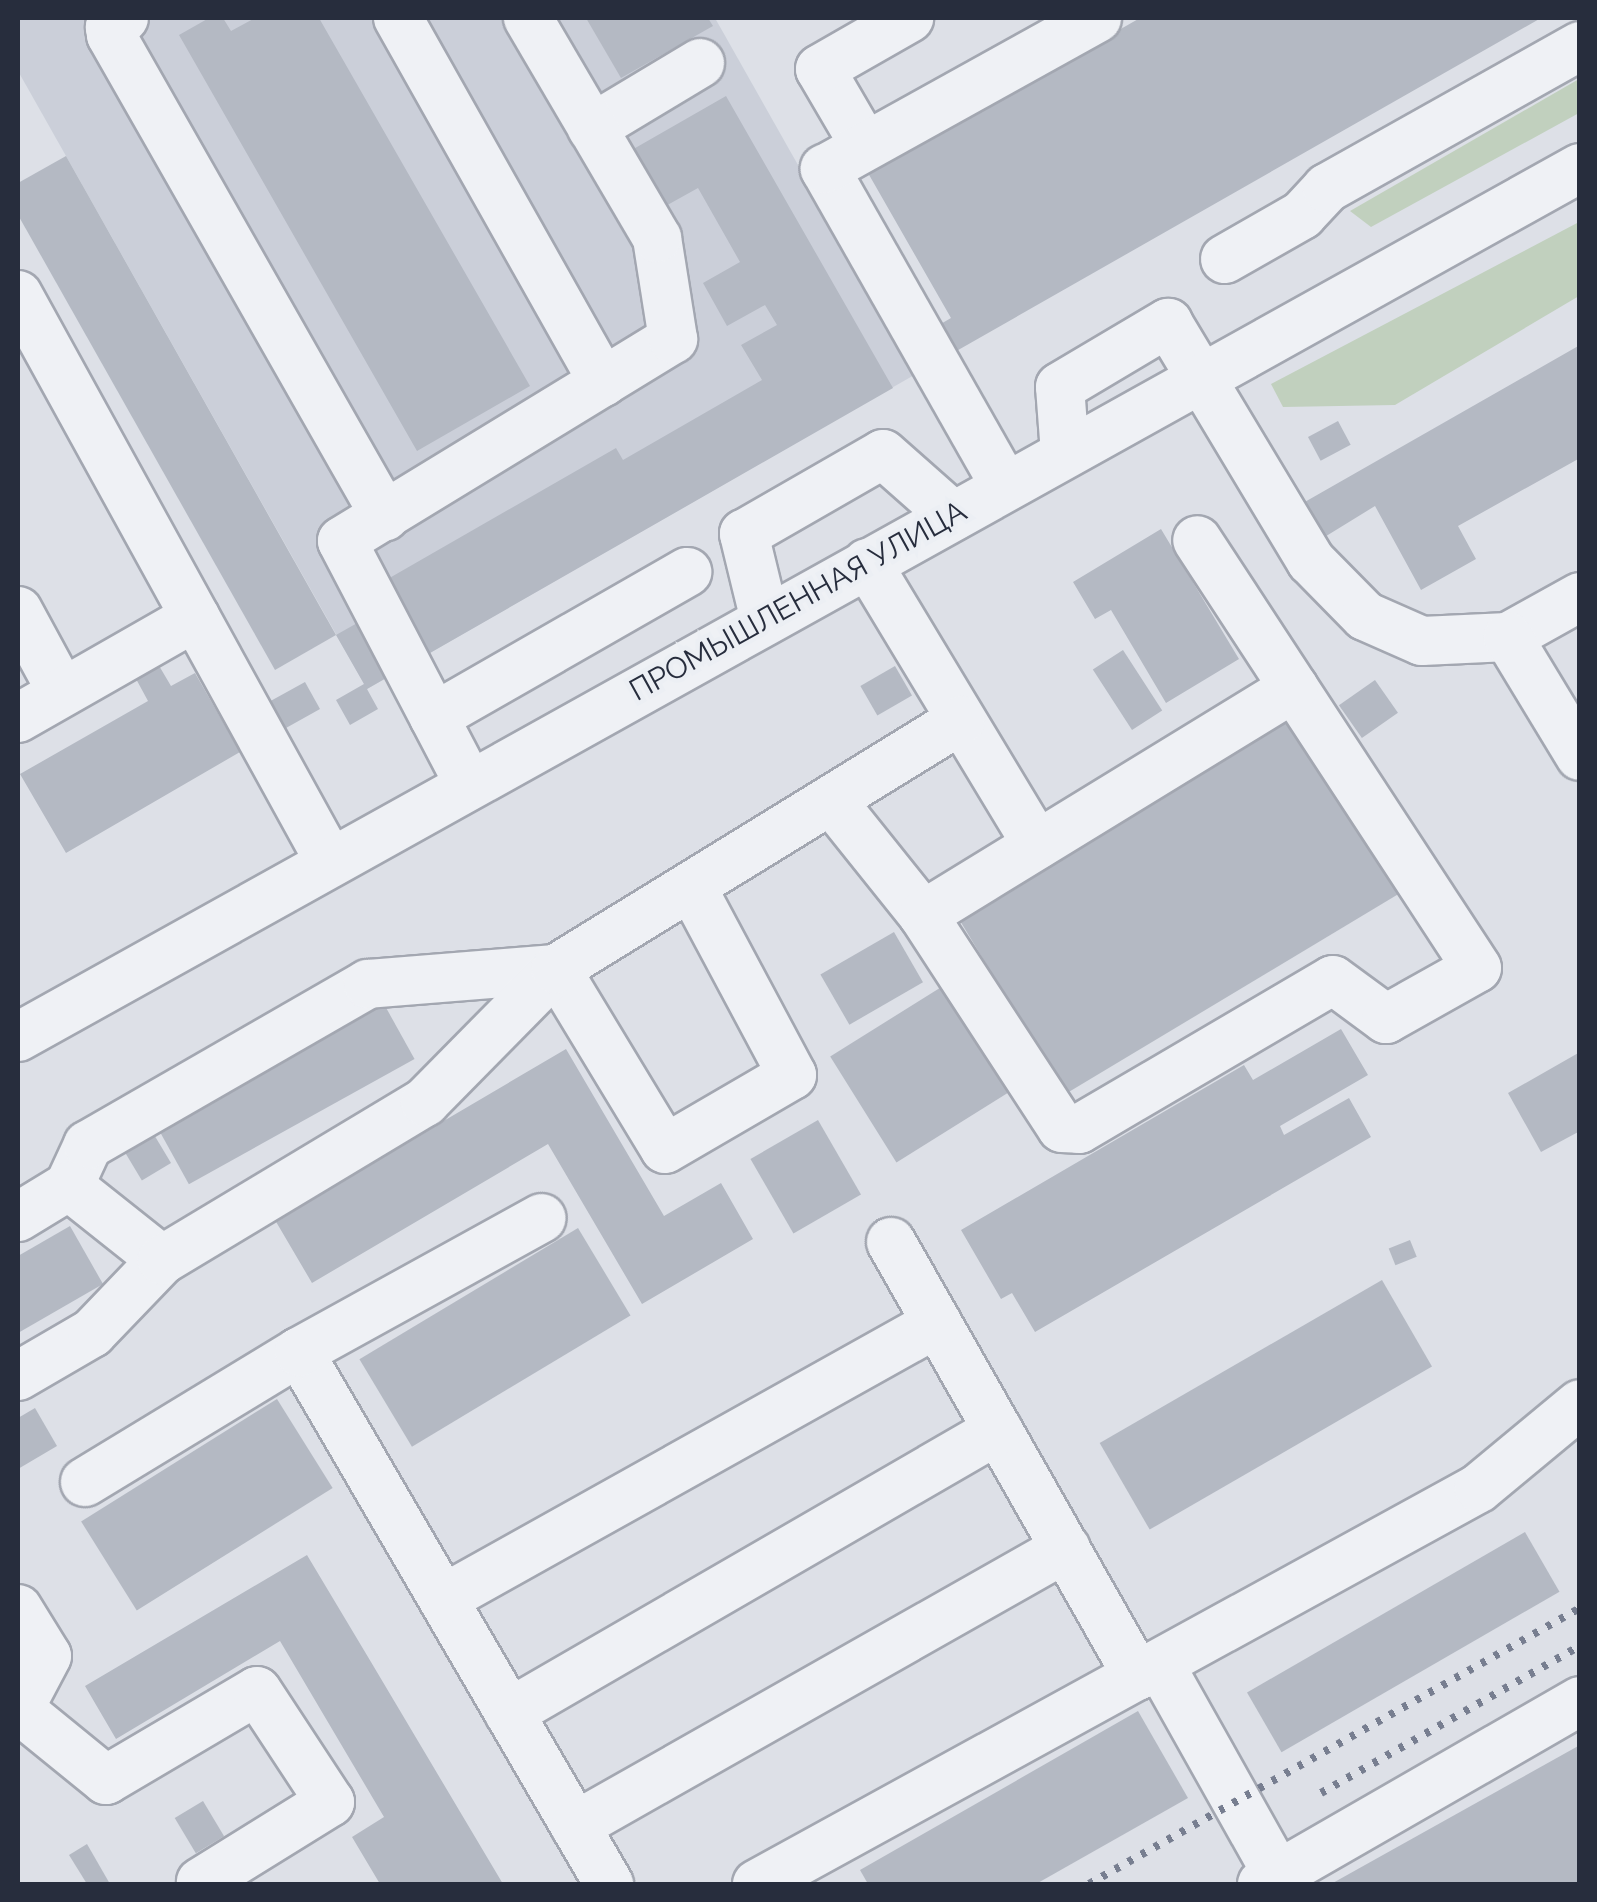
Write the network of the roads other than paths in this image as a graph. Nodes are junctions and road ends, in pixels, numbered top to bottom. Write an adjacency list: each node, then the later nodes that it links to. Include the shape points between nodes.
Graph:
1 (124, 18): 17 (street, via 110,28 111,35)
2 (398, 18): 14 (street)
3 (528, 18): 8 (street)
4 (909, 18): 9 (street, via 820,69)
5 (1097, 18): 9 (street)
6 (1580, 46): 11 (street, via 1326,188 1302,215)
7 (700, 62): 8 (street)
8 (592, 128): 14 (street, via 657,238 673,339)
9 (865, 146): 16 (street, via 824,169)
10 (1580, 168): 13 (street, ПРОМЫШЛЕННАЯ УЛИЦА)
11 (1225, 259)
12 (18, 295): 24 (street)
13 (1203, 377): 15 (street, ПРОМЫШЛЕННАЯ УЛИЦА); 15 (street, via 1168,323 1060,387); 26 (street, via 1311,561 1366,616 1422,640)
14 (603, 382): 17 (street)
15 (1065, 453): 16 (street, ПРОМЫШЛЕННАЯ УЛИЦА)
16 (1006, 486): 18 (street, ПРОМЫШЛЕННАЯ УЛИЦА)
17 (385, 516): 29 (street, via 342,541)
18 (953, 516): 20 (street, ПРОМЫШЛЕННАЯ УЛИЦА); 25 (street, via 883,454 744,534)
19 (1197, 540): 27 (street)
20 (867, 563): 25 (street, ПРОМЫШЛЕННАЯ УЛИЦА); 31 (street)
21 (687, 572): 29 (street)
22 (1580, 597): 26 (street)
23 (18, 611): 28 (street)
24 (194, 616): 28 (street); 36 (street)
25 (765, 620): 33 (street, ПРОМЫШЛЕННАЯ УЛИЦА)
26 (1508, 637): 32 (street)
27 (1294, 688): 35 (street); 38 (street, via 1477,968 1386,1019 1333,980 1079,1129 1062,1128)
28 (62, 692): 30 (street)
29 (434, 716): 33 (street)
30 (18, 718)
31 (961, 720): 34 (street); 35 (street)
32 (1580, 756)
33 (469, 784): 36 (street, ПРОМЫШЛЕННАЯ УЛИЦА)
34 (831, 800): 37 (street); 38 (street)
35 (1037, 845): 38 (street)
36 (330, 862): 40 (street, ПРОМЫШЛЕННАЯ УЛИЦА)
37 (691, 886): 39 (street); 39 (street, via 792,1074 665,1148)
38 (923, 915)
39 (556, 969): 41 (street, via 368,984 88,1145); 45 (street, via 426,1102)
40 (18, 1037)
41 (68, 1186): 42 (street); 45 (street)
42 (18, 1217)
43 (542, 1218): 47 (street)
44 (891, 1242): 46 (street)
45 (162, 1260): 48 (street, via 92,1333)
46 (938, 1324): 50 (street); 53 (street)
47 (299, 1352): 51 (street); 53 (street)
48 (18, 1376)
49 (1580, 1404): 55 (street, via 1479,1488)
50 (998, 1430): 52 (street); 58 (street)
51 (85, 1482)
52 (1066, 1548): 55 (street); 59 (street)
53 (443, 1599): 58 (street)
54 (18, 1609): 57 (street, via 47,1656)
55 (1149, 1670): 60 (street); 63 (street)
56 (1580, 1701): 60 (street)
57 (18, 1710): 61 (street, via 106,1780 257,1690 330,1802)
58 (509, 1713): 59 (street)
59 (575, 1826): 62 (street)
60 (1270, 1880)
61 (201, 1882)
62 (609, 1884)
63 (757, 1884)

